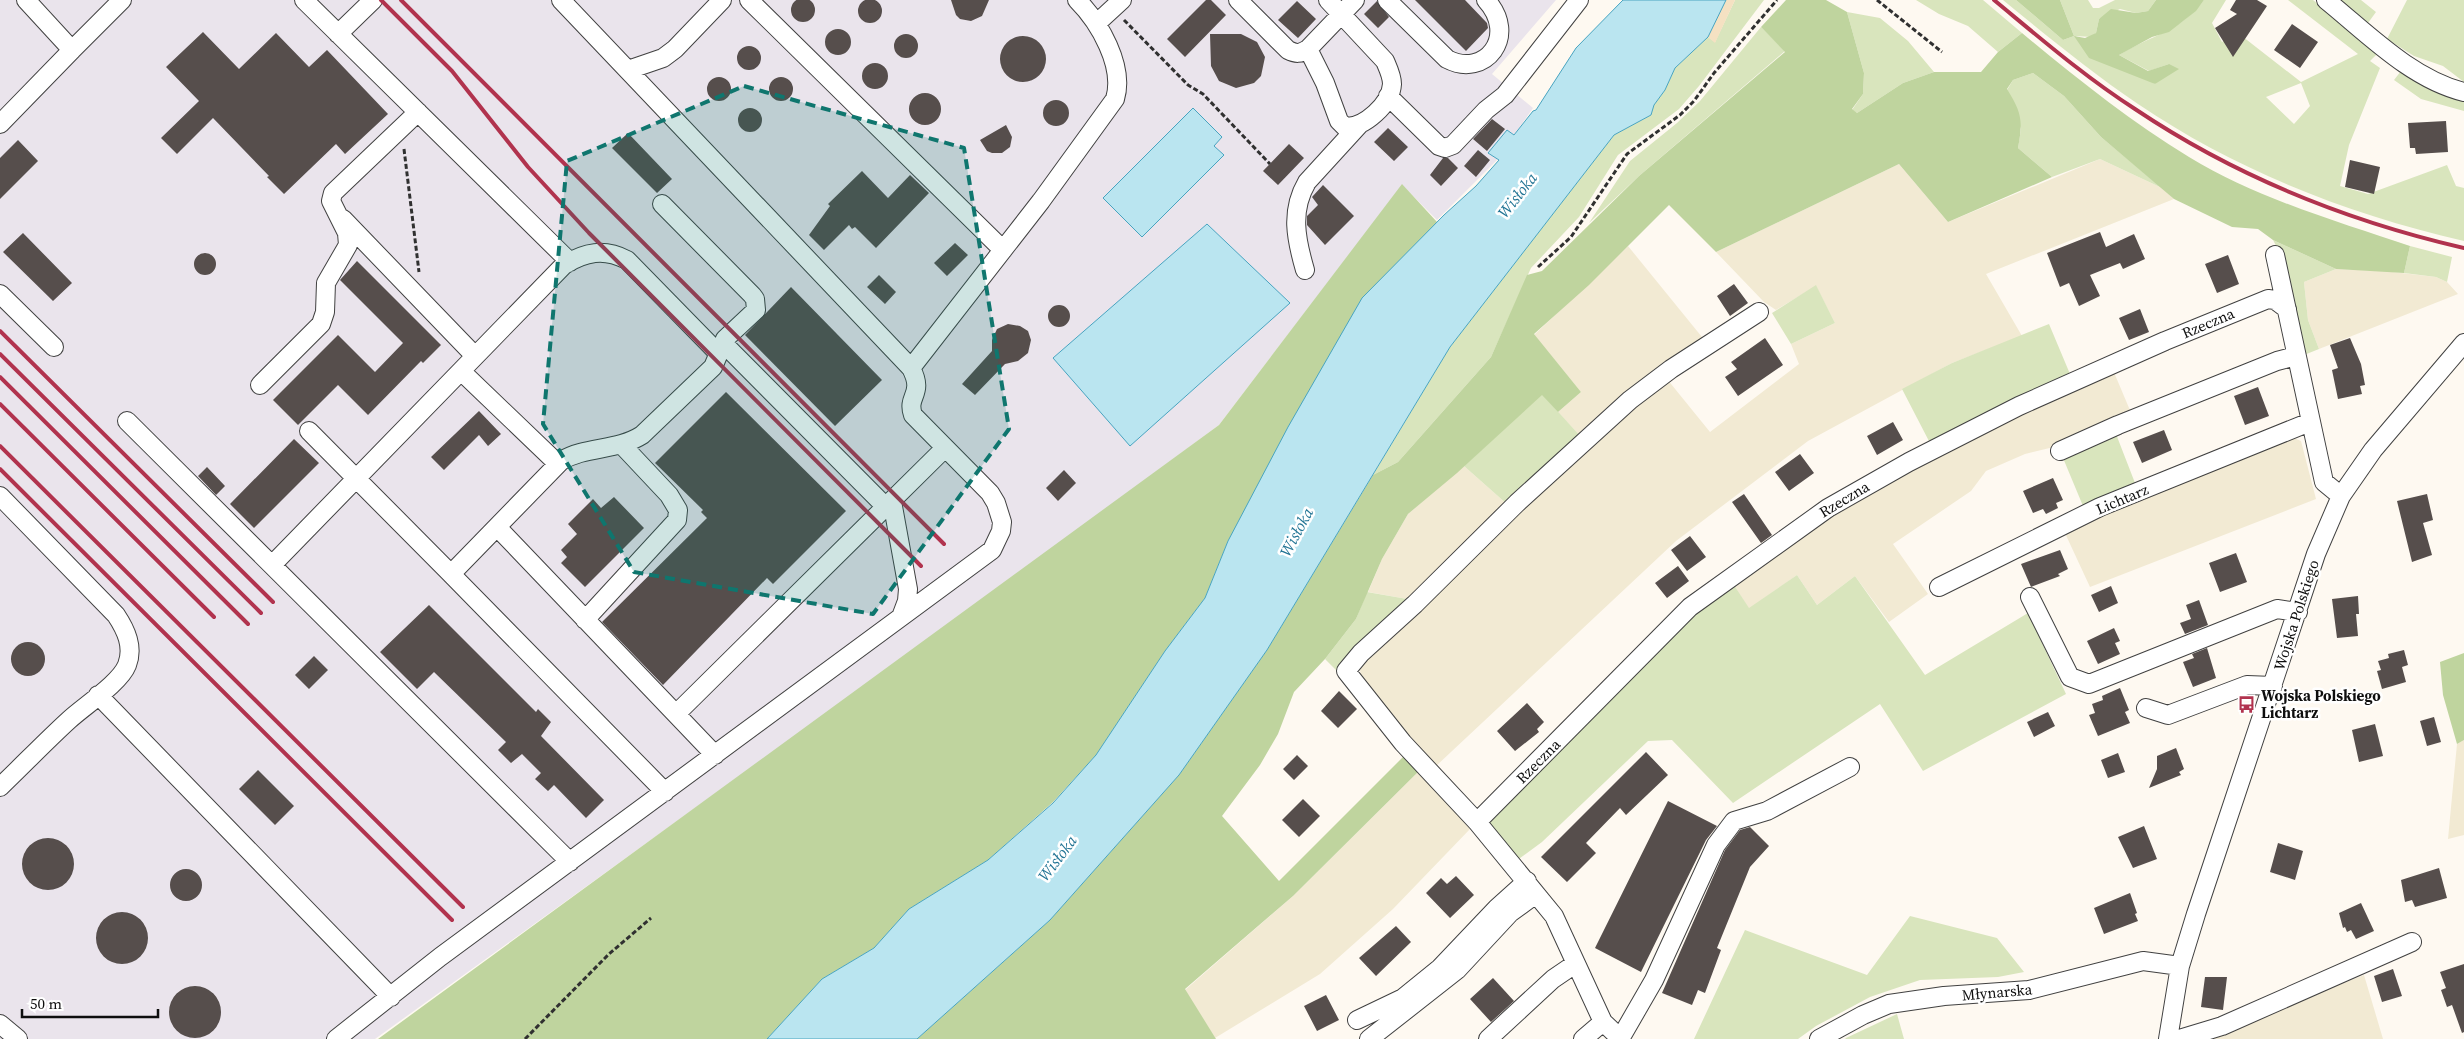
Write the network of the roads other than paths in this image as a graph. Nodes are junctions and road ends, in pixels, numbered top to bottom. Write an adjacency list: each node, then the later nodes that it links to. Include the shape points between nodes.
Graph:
1 (26, 0): 21 (street)
2 (122, 0): 21 (street)
3 (304, 0): 19 (street)
4 (373, 0): 19 (street)
5 (561, 0): 22 (street)
6 (722, 0): 22 (street, via 663,58)
7 (749, 0): 30 (street)
8 (1077, 0): 18 (street)
9 (1238, 0): 20 (street, via 1288,50 1301,53)
10 (1328, 0): 17 (street)
11 (1355, 0): 17 (street)
12 (1387, 0): 13 (street, via 1456,64 1468,64 1487,56 1499,41 1500,22)
13 (1486, 0)
14 (1580, 0): 24 (street, via 1505,95 1453,145 1439,146)
15 (2326, 0): 23 (street, via 2400,59 2438,83)
16 (1117, 4): 18 (street)
17 (1342, 14): 20 (street); 24 (street, via 1390,70 1392,84)
18 (1097, 23): 30 (street, via 1115,71 1116,99)
19 (338, 34): 25 (street)
20 (1308, 49): 27 (street, via 1326,83 1339,121 1345,127)
21 (72, 50): 26 (street)
22 (628, 70): 42 (street)
23 (2464, 92)
24 (1388, 96): 27 (street)
25 (418, 112): 29 (street, via 333,193 330,201); 32 (street)
26 (0, 124)
27 (1360, 124): 33 (street, via 1301,192 1296,233)
28 (662, 204): 39 (street, via 756,300 753,314)
29 (334, 210): 40 (street); 44 (street, via 347,233 348,245 326,283 325,312 321,324)
30 (1003, 250): 42 (street)
31 (2275, 254): 35 (street)
32 (570, 262): 39 (street, via 579,256 601,252 627,260); 40 (street)
33 (1305, 270)
34 (0, 294): 38 (street)
35 (2286, 309): 41 (street); 72 (street, Rzeczna, via 2275,300 2268,299 2157,345 2018,406 1828,508 1690,607)
36 (1759, 312): 72 (street, via 1671,369 1630,400 1517,503 1415,604 1360,653 1346,671 1404,744)
37 (2464, 343): 54 (street, Wojska Polskiego, via 2373,450)
38 (54, 347)
39 (721, 348): 48 (street, via 713,367 642,436); 55 (street)
40 (475, 356): 43 (street)
41 (2296, 356): 46 (street); 50 (street, via 2277,360)
42 (911, 368): 49 (street, via 918,386 911,408 913,414)
43 (461, 371): 51 (street); 52 (street)
44 (260, 385)
45 (127, 421): 57 (street)
46 (2310, 422): 54 (street, via 2324,482); 59 (street, Lichtarz, via 2100,507)
47 (309, 430): 52 (street)
48 (622, 445): 51 (street, via 579,453); 63 (street, via 669,494 678,510 677,520)
49 (945, 448): 55 (street); 62 (street, via 990,493 999,512 1001,531 992,550)
50 (2060, 451)
51 (558, 464): 56 (street)
52 (356, 478): 57 (street); 58 (street)
53 (0, 496): 65 (street, via 123,625 129,646 127,666)
54 (2341, 496): 61 (street, Wojska Polskiego, via 2316,554)
55 (889, 504): 62 (street, via 908,589); 67 (street)
56 (497, 527): 58 (street); 63 (street)
57 (272, 565): 73 (street)
58 (452, 574): 71 (street)
59 (1939, 587)
60 (2030, 597): 61 (street, via 2070,677 2088,684 2277,609)
61 (2298, 612): 64 (street, Wojska Polskiego)
62 (901, 617): 68 (street)
63 (586, 620): 67 (street)
64 (2274, 686): 66 (street, via 2246,685 2168,715); 77 (street, Wojska Polskiego)
65 (98, 694): 70 (street); 78 (street)
66 (2146, 708)
67 (676, 714): 68 (street)
68 (715, 756): 71 (street)
69 (1850, 767): 87 (street, via 1767,810 1734,821 1716,845 1654,980)
70 (0, 787)
71 (665, 792): 73 (street)
72 (1477, 822): 74 (street)
73 (570, 862): 78 (street)
74 (1531, 887): 76 (street, via 1554,916); 79 (street, via 1497,908 1440,968 1403,998); 84 (street, via 1457,970)
75 (2412, 942): 90 (street, via 2222,1026)
76 (1575, 964): 80 (street); 85 (street, via 1553,979)
77 (2180, 966): 88 (street, Młynarska, via 2142,961 2029,990 1889,1004); 89 (street, Wojska Polskiego)
78 (391, 997): 83 (street)
79 (1357, 1020)
80 (1603, 1022): 86 (street); 87 (street)
81 (0, 1024): 82 (street)
82 (18, 1039)
83 (336, 1039)
84 (1368, 1039)
85 (1488, 1039)
86 (1583, 1039)
87 (1621, 1039)
88 (1819, 1039)
89 (2168, 1039)
90 (2179, 1039)

